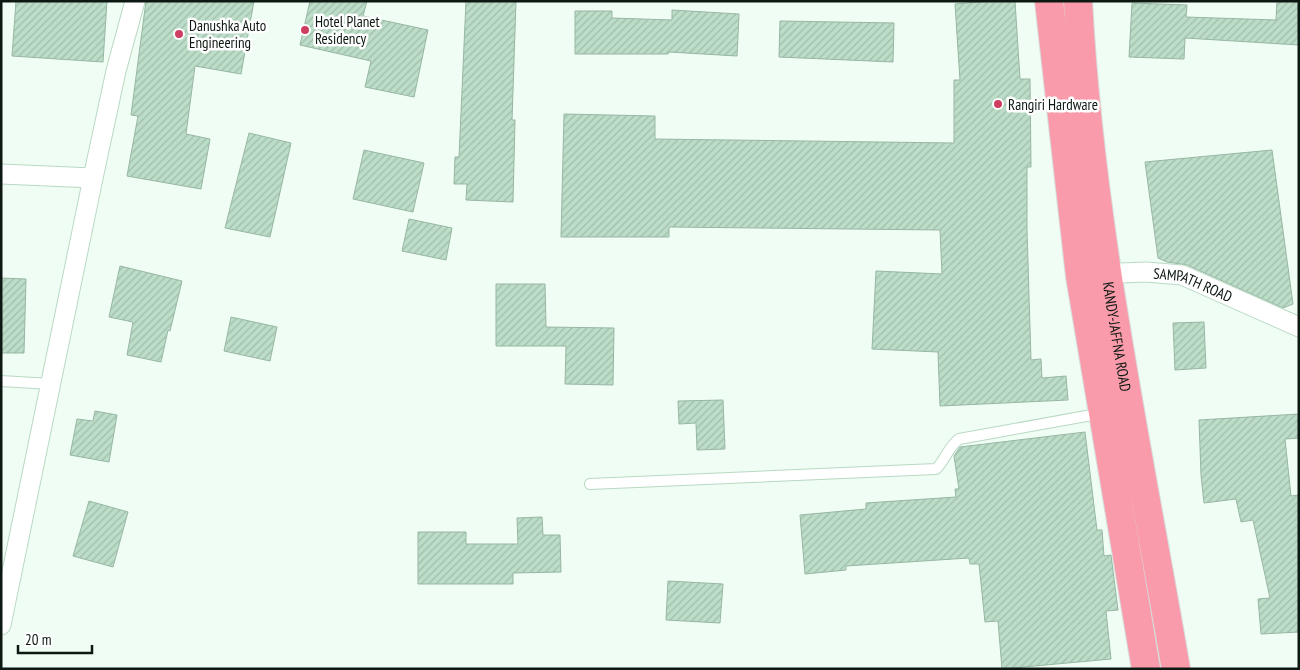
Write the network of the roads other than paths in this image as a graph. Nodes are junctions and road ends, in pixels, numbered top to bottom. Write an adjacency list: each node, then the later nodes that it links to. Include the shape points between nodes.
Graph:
1 (135, 1): 5 (street)
2 (1049, 1): 7 (highway, KANDY-JAFFNA ROAD)
3 (1078, 1): 6 (highway, KANDY-JAFFNA ROAD, via 1088,132)
4 (1, 174): 5 (street)
5 (93, 178): 10 (street)
6 (1107, 272): 7 (street, SAMPATH ROAD); 8 (street, SAMPATH ROAD, via 1182,275); 15 (highway, KANDY-JAFFNA ROAD)
7 (1080, 276): 11 (highway, KANDY-JAFFNA ROAD)
8 (1299, 328)
9 (1, 381): 10 (lane)
10 (51, 384): 13 (street)
11 (1104, 413): 12 (lane, via 959,439 951,444 945,461 936,469); 14 (highway, KANDY-JAFFNA ROAD)
12 (590, 484)
13 (1, 625)
14 (1146, 669)
15 (1176, 669)

